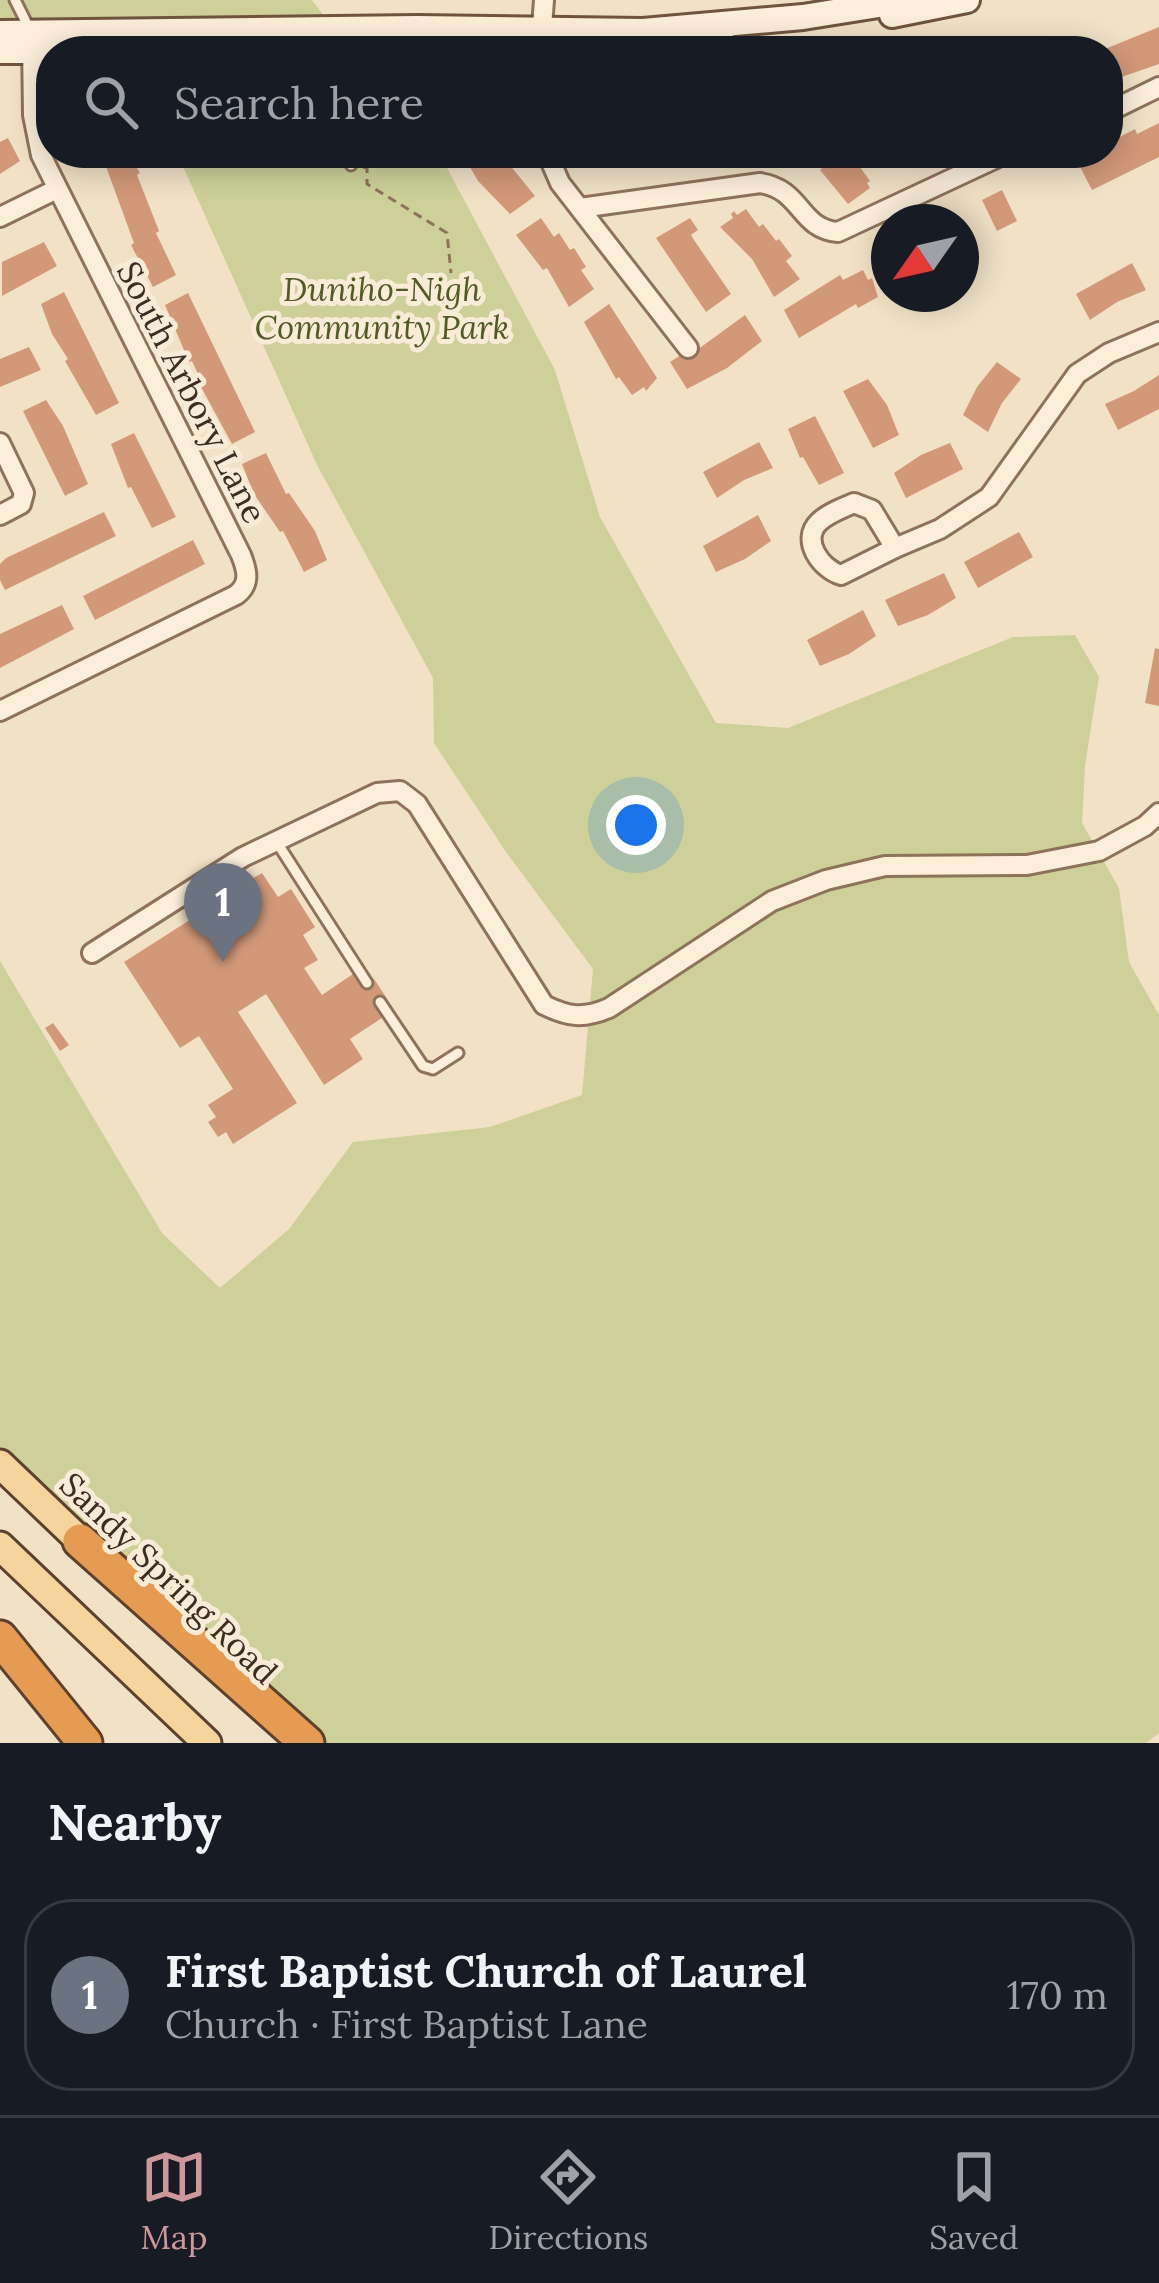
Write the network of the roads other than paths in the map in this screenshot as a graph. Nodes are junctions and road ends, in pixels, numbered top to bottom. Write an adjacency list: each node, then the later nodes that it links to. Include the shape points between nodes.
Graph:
1 (15, 0): 9 (lane)
2 (544, 0): 6 (street)
3 (910, 0): 7 (main road)
4 (967, 0): 8 (main road)
5 (0, 33): 9 (main road)
6 (541, 36)
7 (620, 36)
8 (752, 36)
9 (32, 41): 10 (main road); 11 (main road); 12 (main road); 15 (street, South Arbory Lane)
10 (36, 41)
11 (36, 41)
12 (0, 51)
13 (1159, 87): 14 (street)
14 (1123, 105)
15 (36, 136)
16 (48, 168): 19 (street, South Arbory Lane)
17 (554, 168): 20 (street)
18 (975, 168): 20 (street, via 838,232 813,225 780,187 760,183)
19 (57, 190): 21 (street); 27 (street, South Arbory Lane, via 241,554 246,582 216,606)
20 (580, 208): 23 (street)
21 (0, 217)
22 (1159, 332): 26 (street, via 1077,374 989,497)
23 (688, 348)
24 (0, 443): 25 (street, via 24,494)
25 (0, 515)
26 (896, 548): 26 (street, via 841,575 816,556 813,531 841,509 865,505)
27 (0, 711)
28 (1159, 813): 29 (street, via 1099,850 1027,866 885,866 826,880 772,901 587,1017 544,1004 417,804 400,791 377,793)
29 (276, 841): 30 (street); 31 (lane)
30 (92, 953)
31 (367, 983)
32 (380, 1003): 33 (lane, via 423,1066 433,1069)
33 (458, 1053)
34 (0, 1464): 35 (main road, Sandy Spring Road)
35 (80, 1541): 40 (main road, Sandy Spring Road); 41 (highway)
36 (0, 1546): 39 (main road)
37 (0, 1638): 38 (highway)
38 (86, 1743)
39 (207, 1743)
40 (289, 1743)
41 (307, 1743)

